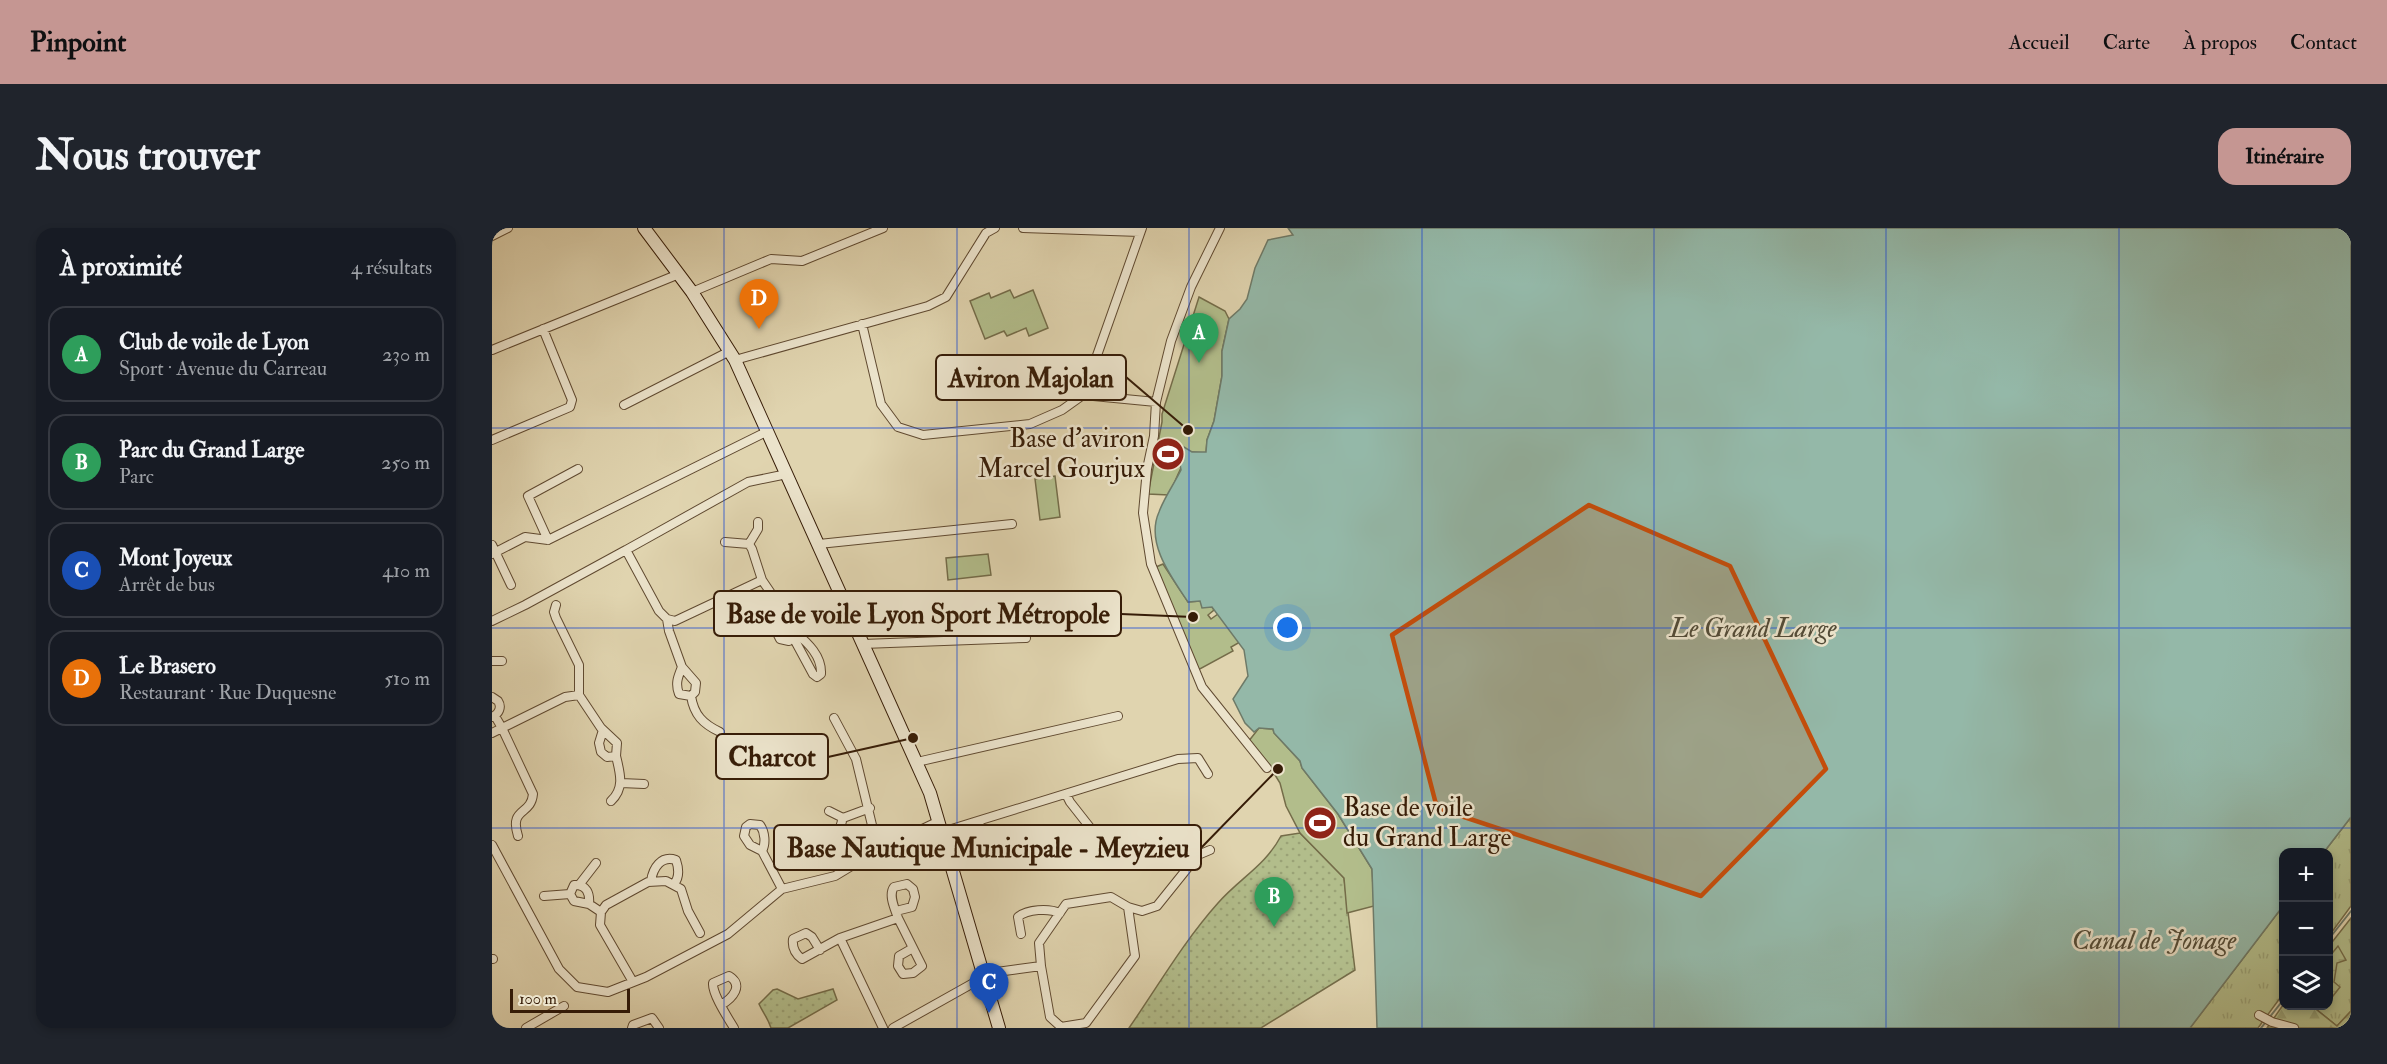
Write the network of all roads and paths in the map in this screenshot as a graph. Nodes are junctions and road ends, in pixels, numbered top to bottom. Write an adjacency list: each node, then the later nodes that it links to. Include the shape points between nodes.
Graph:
1 (508, 228): 8 (street)
2 (644, 228): 9 (street)
3 (883, 228): 10 (street, via 802,261 771,259)
4 (995, 228): 11 (street, via 986,233 946,297 928,306)
5 (1023, 228): 7 (street)
6 (1220, 228): 16 (street, via 1181,312)
7 (1141, 230): 15 (street)
8 (492, 236)
9 (679, 274): 10 (street); 12 (street)
10 (692, 292): 14 (street)
11 (862, 324): 14 (street); 15 (street, via 881,404 898,427 923,435 1030,424 1062,410)
12 (543, 328): 13 (street); 19 (street, via 572,400 570,407)
13 (492, 350)
14 (732, 355): 17 (street); 18 (street)
15 (1083, 395): 16 (street)
16 (1156, 402): 53 (street, via 1143,513 1151,564 1202,687)
17 (624, 405)
18 (768, 431): 21 (street); 24 (street)
19 (492, 440)
20 (578, 469): 24 (street, via 528,495)
21 (787, 474): 27 (street); 29 (street, via 748,482)
22 (758, 522): 26 (street)
23 (1012, 524): 27 (street)
24 (548, 540): 28 (street, via 525,537)
25 (725, 542): 26 (street)
26 (749, 544): 30 (street)
27 (819, 544): 37 (street)
28 (493, 550): 31 (street)
29 (626, 550): 34 (street, via 659,611); 35 (street)
30 (762, 580): 32 (street); 34 (street, via 675,621)
31 (511, 585)
32 (779, 605): 32 (street, via 777,633 786,641 794,634 792,621)
33 (556, 606): 41 (street, via 556,618 579,665)
34 (667, 618): 40 (street)
35 (492, 621)
36 (1026, 638): 37 (street)
37 (863, 644): 52 (street)
38 (492, 661): 39 (street)
39 (502, 661)
40 (682, 667): 43 (street, via 696,683); 43 (street, via 676,687 680,694)
41 (579, 695): 47 (street, via 565,697); 48 (street)
42 (492, 696): 44 (street, via 500,707)
43 (691, 696): 49 (street, via 698,716)
44 (493, 716): 47 (street)
45 (1118, 716): 52 (street)
46 (834, 718): 59 (street, via 856,759)
47 (502, 728): 50 (street); 65 (street, via 533,794 531,803 515,819)
48 (603, 730): 51 (street, via 618,743); 51 (street, via 601,752 607,757)
49 (720, 732)
50 (492, 733)
51 (616, 756): 55 (street)
52 (917, 762): 63 (street)
53 (1267, 768)
54 (1208, 774): 57 (street, via 1198,758 1178,759)
55 (621, 783): 56 (street); 58 (street)
56 (644, 784)
57 (1066, 794): 62 (street); 64 (street)
58 (611, 801)
59 (870, 808): 61 (street); 68 (street)
60 (829, 811): 61 (street)
61 (843, 818): 66 (street)
62 (978, 821): 63 (street); 71 (street, via 985,837)
63 (940, 826): 68 (street); 89 (street)
64 (1092, 830)
65 (518, 836)
66 (833, 840)
67 (492, 845): 90 (street, via 559,969 577,987 608,992)
68 (878, 850): 76 (street, via 835,876)
69 (1210, 850): 80 (street, via 1198,855 1157,906 1142,911)
70 (762, 851): 76 (street)
71 (1004, 860)
72 (596, 863): 75 (street)
73 (651, 881): 74 (street); 74 (street, via 658,864 671,858 678,866); 81 (street, via 606,905)
74 (674, 884): 83 (street, via 681,889)
75 (579, 885): 77 (street, via 574,885); 79 (street, via 588,892)
76 (782, 889): 90 (street, via 728,934)
77 (570, 894): 78 (street); 79 (street, via 574,901)
78 (544, 896)
79 (589, 904): 81 (street)
80 (1128, 907): 82 (street, via 1111,897 1066,904); 94 (street, via 1135,956 1086,1023)
81 (601, 912): 90 (street, via 600,925)
82 (1060, 913): 84 (street, via 1052,909 1022,914 1018,917); 88 (street, via 1039,943)
83 (700, 933)
84 (1021, 934)
85 (840, 938): 86 (street, via 897,914); 87 (street); 99 (street)
86 (913, 948)
87 (820, 950)
88 (1041, 966): 89 (street); 94 (street, via 1050,1017)
89 (984, 977): 100 (street); 101 (street)
90 (633, 982)
91 (721, 1005): 98 (street)
92 (564, 1006): 95 (street)
93 (2259, 1015): 102 (street)
94 (1056, 1026)
95 (529, 1027)
96 (632, 1028): 97 (street, via 648,1018)
97 (659, 1028)
98 (734, 1028)
99 (883, 1028)
100 (893, 1028)
101 (999, 1028)
102 (2294, 1028)

